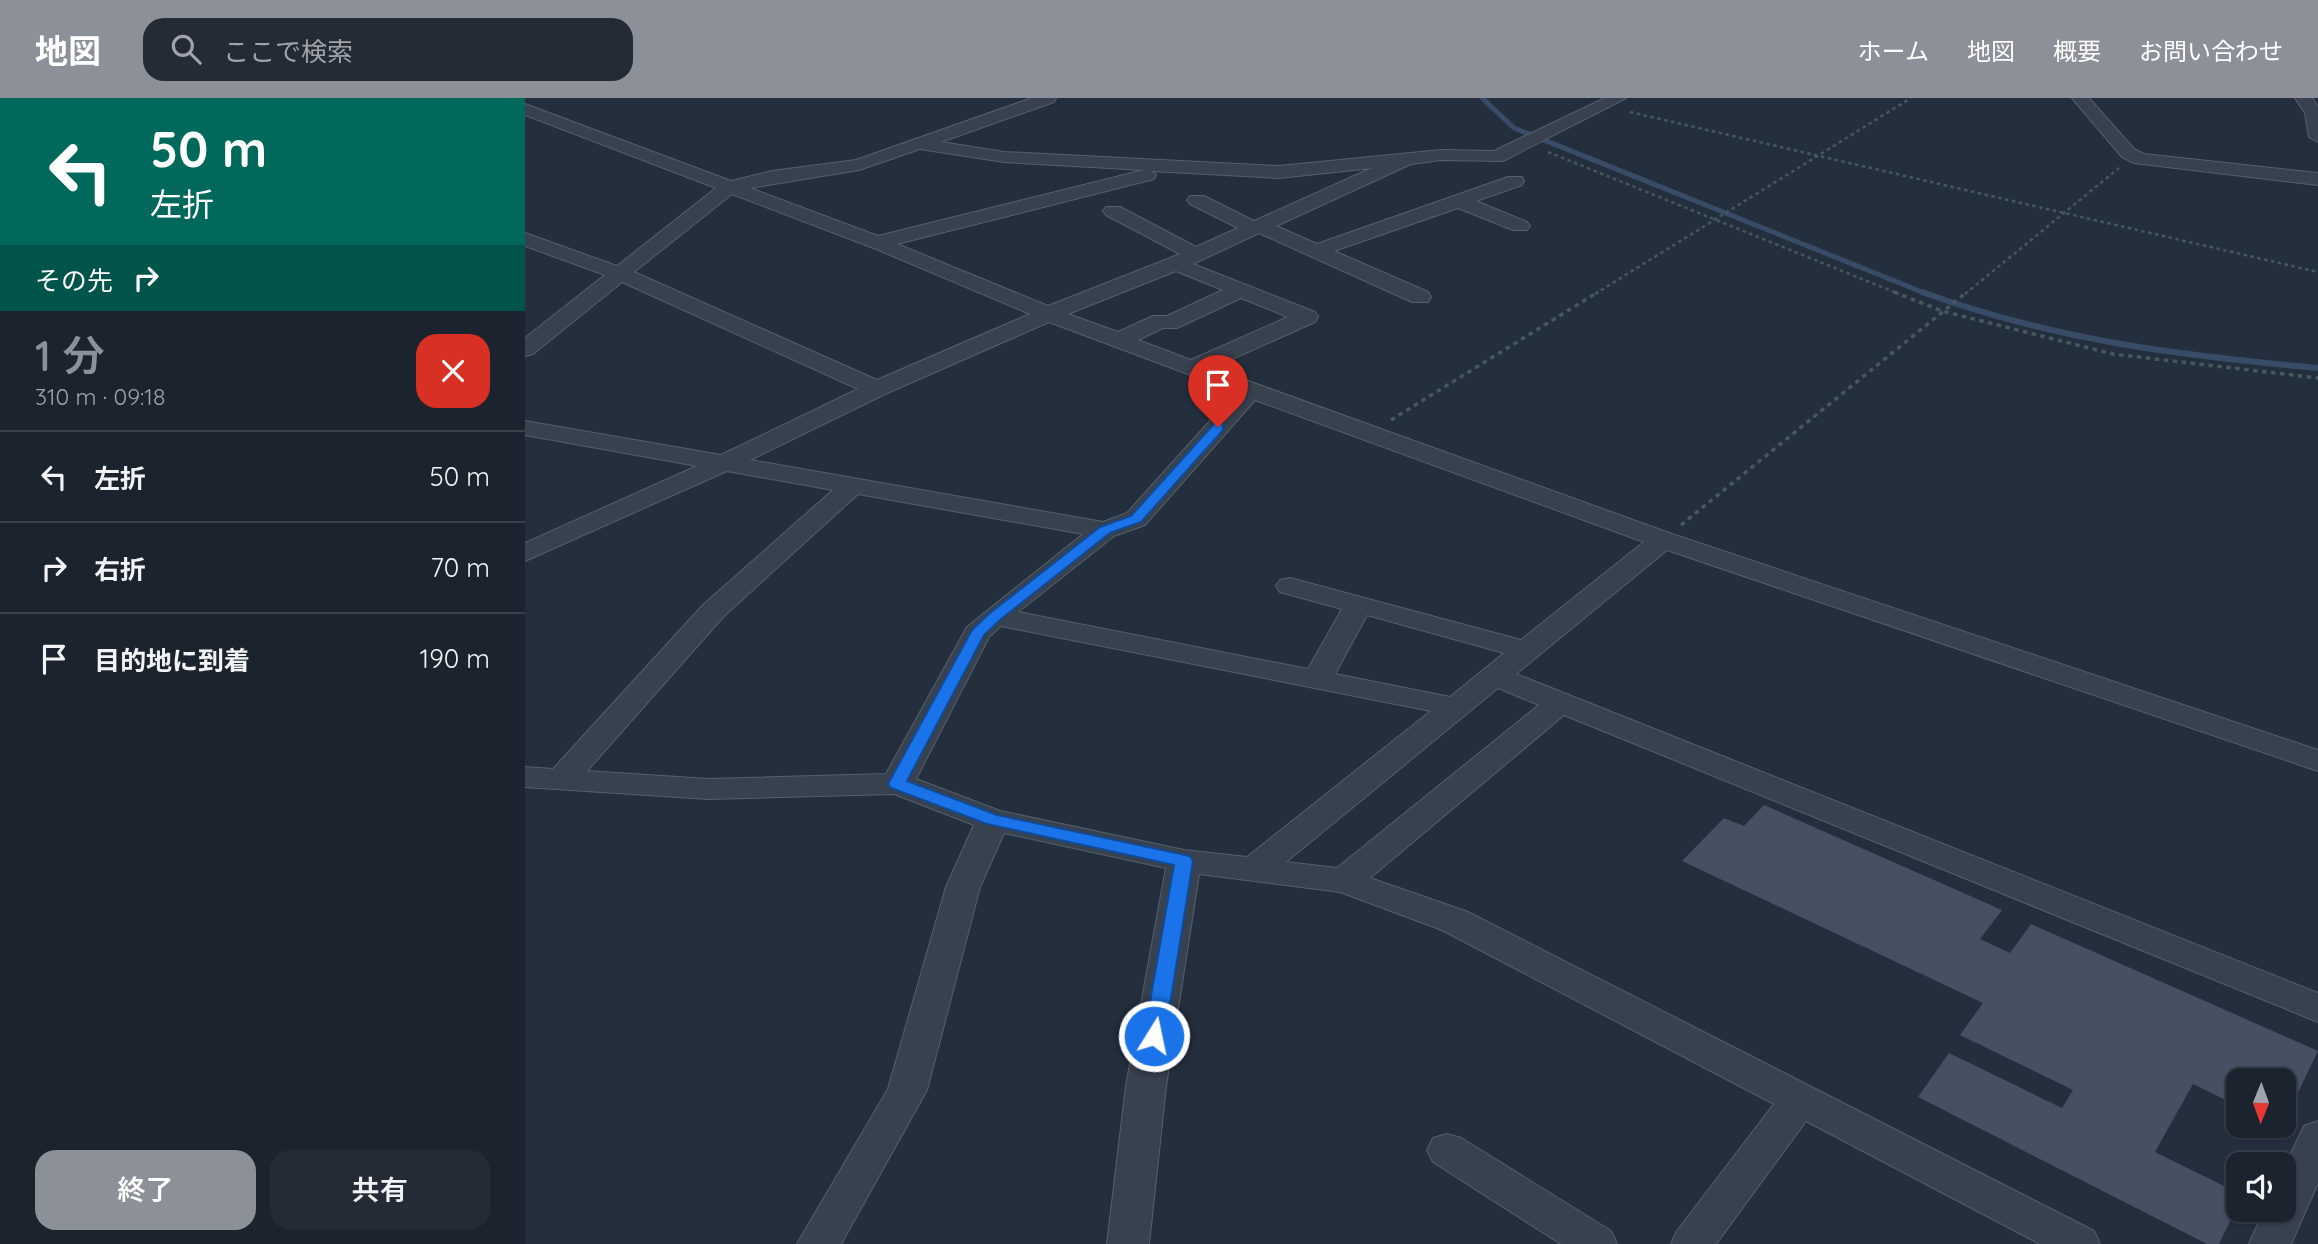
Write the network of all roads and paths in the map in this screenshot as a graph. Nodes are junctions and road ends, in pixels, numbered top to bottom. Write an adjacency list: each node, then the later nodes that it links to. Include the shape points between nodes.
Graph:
1 (1048, 98): 9 (street)
2 (1911, 98): 10 (path)
3 (2080, 98): 11 (street)
4 (2303, 98): 7 (street, via 2314,113)
5 (1610, 102): 8 (street); 10 (path)
6 (525, 109): 16 (street)
7 (2318, 137)
8 (1533, 140): 12 (street, via 1497,156); 21 (path)
9 (919, 144): 13 (street, via 1004,157); 16 (street, via 859,165)
10 (1817, 156): 20 (path); 21 (path)
11 (2133, 156): 14 (street); 20 (path)
12 (1404, 160): 13 (street, via 1279,172); 23 (street)
13 (1178, 167): 25 (street)
14 (2318, 179)
15 (1515, 181): 18 (street)
16 (729, 187): 25 (street); 29 (street)
17 (1197, 200): 23 (street)
18 (1458, 201): 22 (street); 26 (street)
19 (1112, 211): 27 (street)
20 (2064, 214): 28 (path); 33 (path)
21 (1714, 219): 33 (path); 43 (path)
22 (1520, 226)
23 (1257, 227): 26 (street); 27 (street)
24 (525, 239): 29 (street)
25 (876, 243): 34 (street)
26 (1316, 251): 31 (street)
27 (1186, 259): 30 (street); 32 (street)
28 (2318, 272)
29 (621, 274): 37 (street); 40 (street)
30 (1241, 290): 35 (street, via 1169,323 1161,321); 38 (street, via 1307,317)
31 (1420, 298)
32 (1077, 302): 34 (street); 35 (street)
33 (1942, 311): 39 (path, via 2113,354); 47 (path)
34 (1048, 314): 36 (street); 40 (street)
35 (1144, 329): 36 (street)
36 (1119, 341): 38 (street)
37 (525, 349)
38 (1192, 368): 41 (street)
39 (2318, 378)
40 (877, 389): 44 (street)
41 (1251, 390): 43 (street); 46 (street, via 1136,519)
42 (525, 428): 44 (street)
43 (1369, 433): 47 (street)
44 (722, 464): 45 (street); 48 (street)
45 (852, 486): 46 (street); 59 (street, via 713,611)
46 (1105, 530): 51 (street)
47 (1663, 540): 52 (street); 57 (street)
48 (525, 553)
49 (1290, 586): 50 (street)
50 (1359, 605): 52 (street); 54 (street)
51 (995, 616): 54 (street); 60 (street, via 977,633 963,657)
52 (1526, 650): 53 (street)
53 (1494, 676): 55 (street); 56 (street)
54 (1317, 680): 56 (street)
55 (1560, 703): 64 (street); 65 (street)
56 (1456, 707): 63 (street)
57 (2318, 761)
58 (525, 777): 59 (street)
59 (560, 781): 60 (street, via 708,789)
60 (897, 784): 61 (street)
61 (993, 820): 62 (street); 69 (street, via 963,887 907,1090)
62 (1184, 861): 63 (street); 70 (street, via 1146,1086)
63 (1254, 870): 64 (street)
64 (1344, 881): 66 (street, via 1455,921)
65 (2318, 1007)
66 (1800, 1099): 72 (street); 73 (street)
67 (2318, 1137): 74 (street)
68 (1447, 1150): 71 (street)
69 (817, 1244)
70 (1128, 1244)
71 (1596, 1244)
72 (1692, 1244)
73 (2079, 1244)
74 (2270, 1244)

